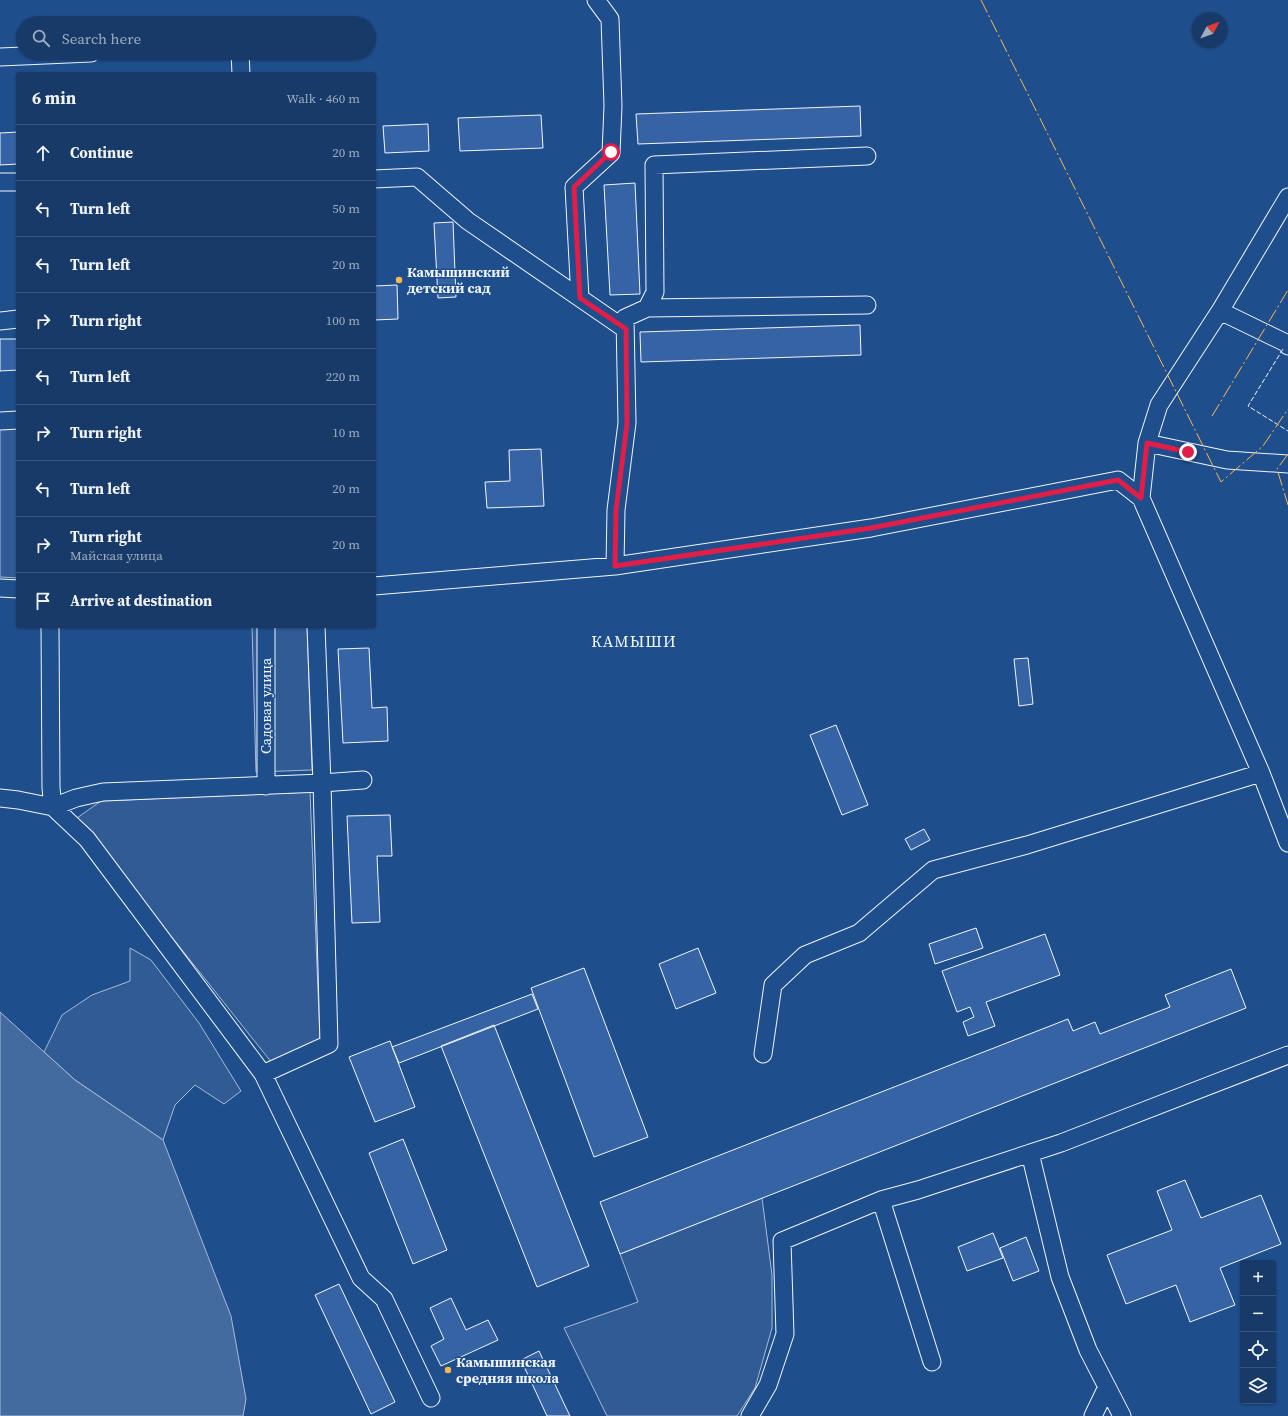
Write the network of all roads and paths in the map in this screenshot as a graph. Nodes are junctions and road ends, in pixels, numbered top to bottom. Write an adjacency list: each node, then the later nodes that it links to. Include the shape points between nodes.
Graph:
1 (596, 0): 11 (street, via 610,19 613,106 611,152 574,187)
2 (16, 56): 3 (street)
3 (0, 57)
4 (240, 60): 5 (street)
5 (241, 72)
6 (867, 156): 13 (street, via 654,166 655,292)
7 (376, 179): 11 (street, via 418,178 468,221)
8 (0, 182): 9 (street)
9 (16, 182)
10 (1288, 197): 14 (street)
11 (580, 298): 17 (street)
12 (867, 305): 13 (street)
13 (647, 308): 17 (street, via 625,318)
14 (1220, 311): 18 (street); 21 (street, via 1159,405)
15 (16, 319): 16 (street)
16 (0, 321)
17 (626, 329): 24 (street, via 627,424 616,510)
18 (1288, 346)
19 (16, 420): 20 (street)
20 (0, 421)
21 (1147, 443): 22 (street, via 1227,460); 23 (street)
22 (1288, 464)
23 (1141, 498): 24 (street, via 1118,480 871,528); 31 (street)
24 (615, 566): 25 (street)
25 (376, 586)
26 (0, 588): 27 (street)
27 (16, 589)
28 (50, 628): 36 (street)
29 (266, 628): 34 (street, Садовая улица)
30 (316, 628): 33 (street)
31 (1261, 773): 37 (street); 38 (street, via 1027,845 933,870 860,933 805,955 773,985)
32 (362, 780): 33 (street)
33 (322, 784): 34 (street); 40 (street, via 329,1044)
34 (266, 786): 36 (street, via 103,792 76,798)
35 (0, 798): 36 (street)
36 (53, 807): 40 (street, via 87,839)
37 (1288, 843)
38 (763, 1054)
39 (1288, 1055): 41 (street)
40 (263, 1074): 45 (street, via 361,1278 384,1299)
41 (1030, 1153): 42 (street); 44 (street, via 1060,1277 1088,1350)
42 (881, 1200): 43 (street); 46 (street, via 782,1242 786,1334 768,1385)
43 (932, 1362)
44 (1108, 1387): 47 (street); 48 (street)
45 (431, 1398)
46 (750, 1416)
47 (1093, 1416)
48 (1122, 1416)

